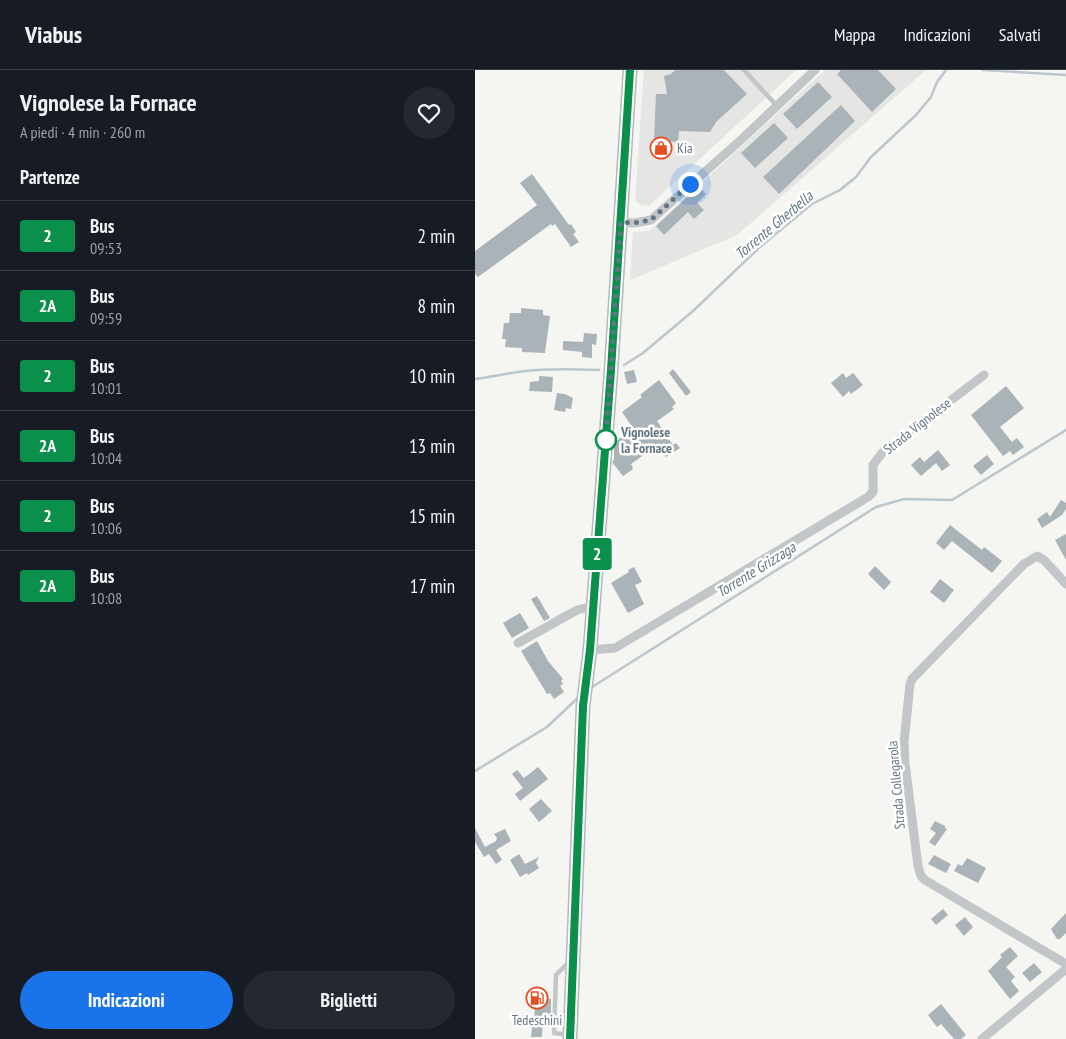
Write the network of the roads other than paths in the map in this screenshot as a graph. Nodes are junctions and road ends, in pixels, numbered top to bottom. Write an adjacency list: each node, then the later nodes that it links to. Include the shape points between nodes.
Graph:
1 (631, 70): 5 (main road)
2 (744, 70): 4 (lane)
3 (814, 70): 4 (street)
4 (777, 106): 5 (street, via 651,220)
5 (621, 222): 8 (main road)
6 (984, 375): 10 (street, Strada Vignolese, via 882,453 873,464 873,492 869,497 615,648)
7 (1066, 584): 11 (street, Strada Collegarola, via 1037,556 1024,564 912,679 904,742 921,876)
8 (593, 606): 9 (street, via 577,610); 10 (main road)
9 (518, 644)
10 (590, 650): 13 (main road, via 583,706)
11 (1066, 964)
12 (1066, 969): 14 (street)
13 (570, 1037)
14 (982, 1039)

